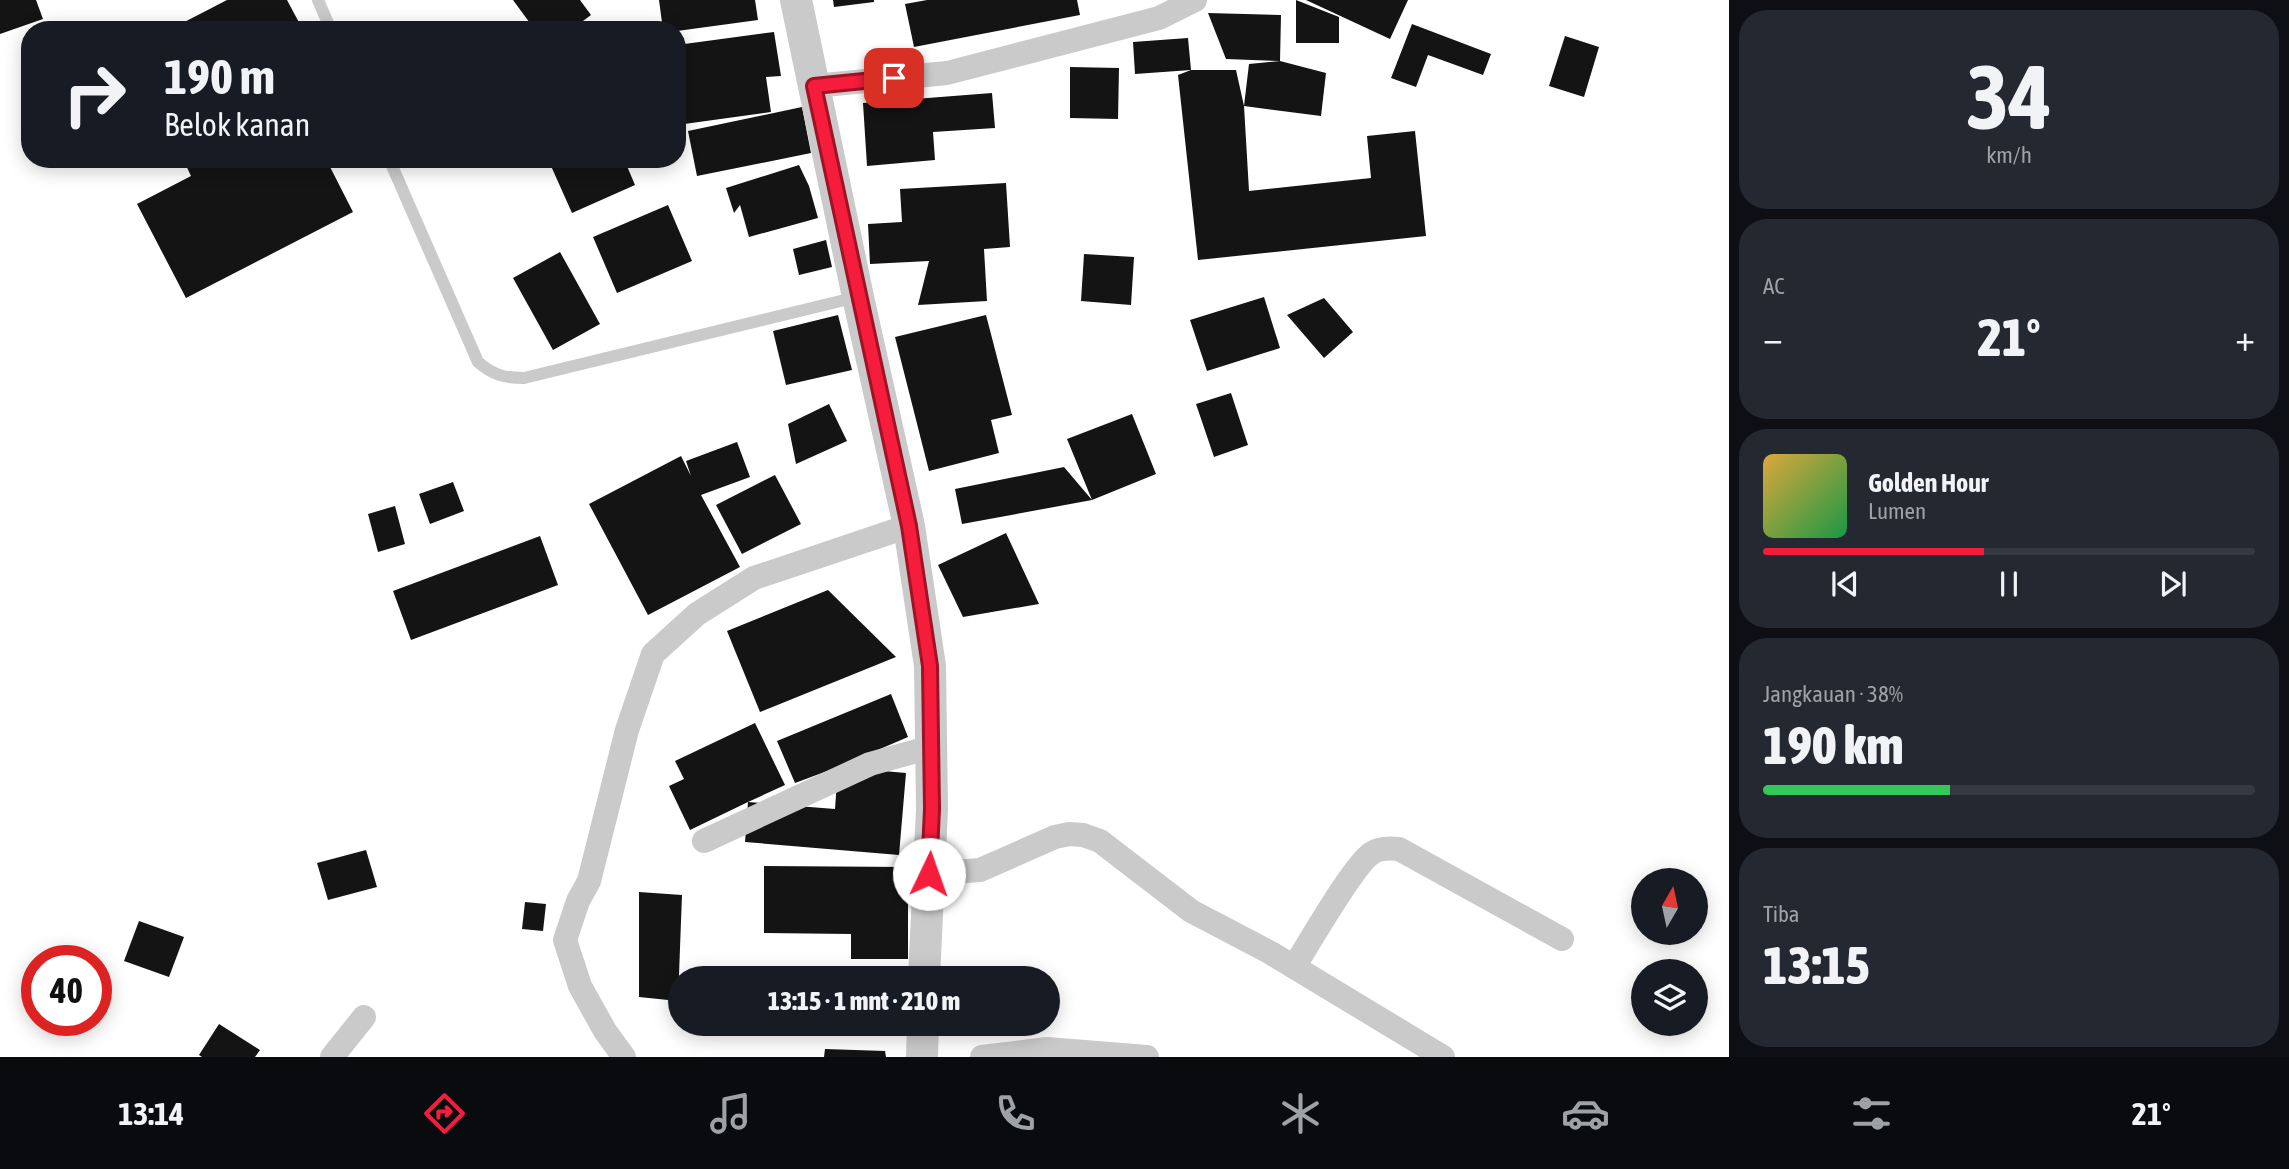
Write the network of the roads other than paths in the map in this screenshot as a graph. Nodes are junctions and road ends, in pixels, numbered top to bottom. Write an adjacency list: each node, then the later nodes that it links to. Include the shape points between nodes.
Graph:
1 (318, 0): 4 (lane)
2 (796, 0): 5 (street)
3 (1195, 0): 5 (street, via 1159,18 947,74)
4 (327, 21)
5 (814, 86): 7 (street)
6 (392, 168): 7 (lane, via 478,362 503,378 524,379)
7 (858, 297): 8 (street)
8 (909, 526): 9 (street, via 930,666); 18 (street, via 754,578 697,614 653,654 627,730 589,881 565,940 580,986)
9 (931, 747): 10 (street, via 870,764); 11 (street)
10 (704, 841)
11 (929, 874): 13 (street); 14 (street, via 979,870 1055,837 1083,835 1100,841 1191,911)
12 (1562, 939): 14 (street, via 1399,849 1389,848 1372,853 1357,869)
13 (925, 966)
14 (1294, 967): 22 (street)
15 (364, 1017): 17 (street)
16 (923, 1036): 19 (street)
17 (332, 1057)
18 (624, 1057)
19 (922, 1057)
20 (982, 1057): 21 (street, via 1047,1049)
21 (1147, 1057)
22 (1443, 1057)

